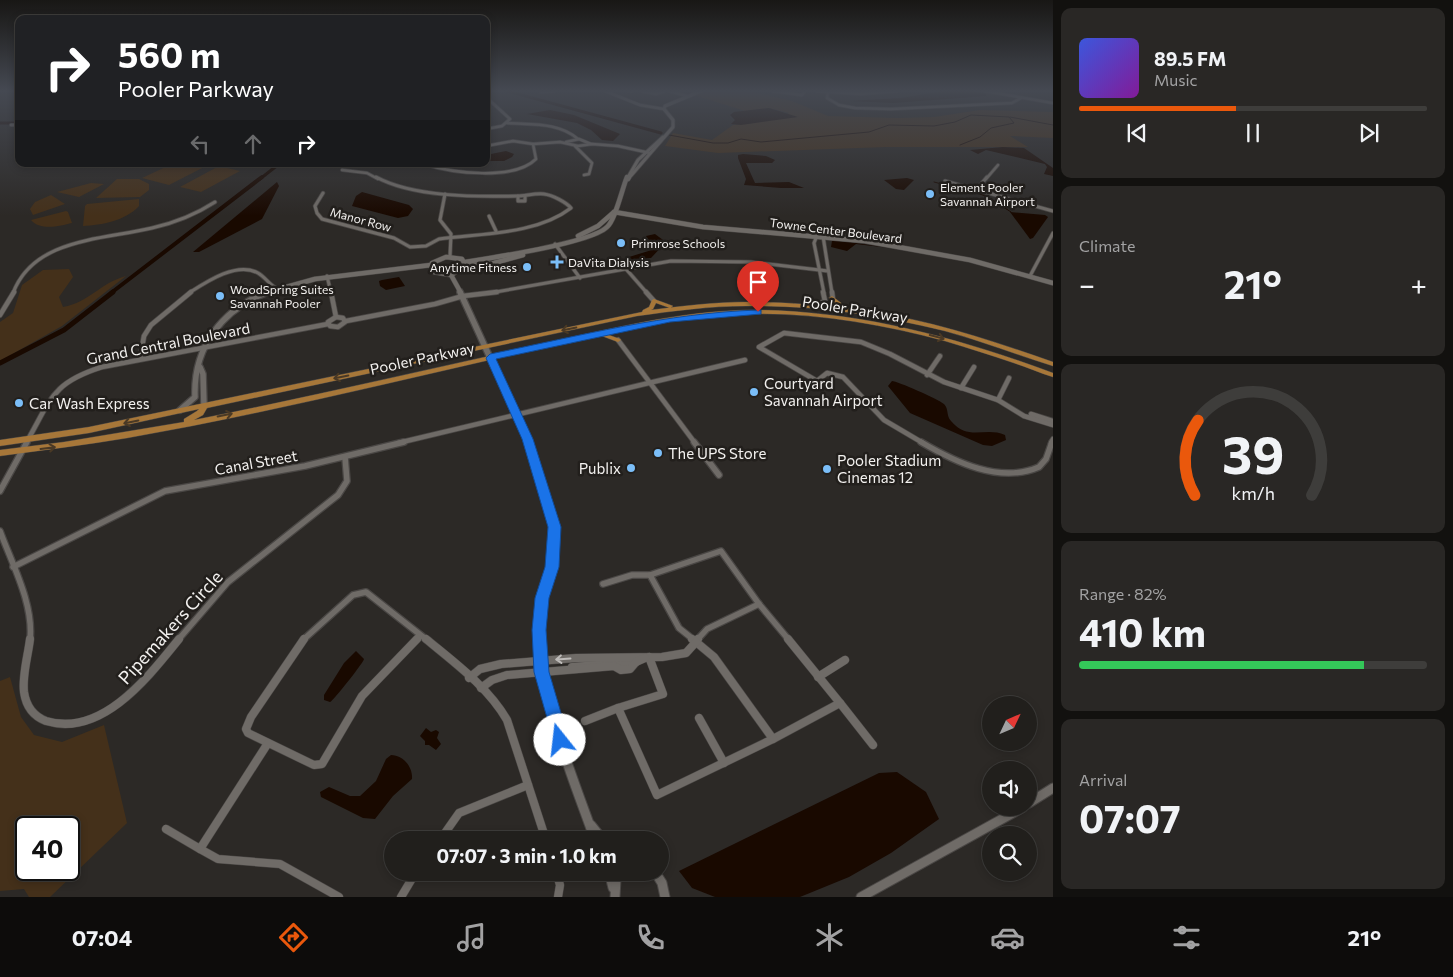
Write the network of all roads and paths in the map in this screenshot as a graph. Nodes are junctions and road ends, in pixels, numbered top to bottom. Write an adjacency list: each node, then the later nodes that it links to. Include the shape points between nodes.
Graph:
1 (570, 133): 4 (street)
2 (667, 133): 3 (street)
3 (663, 137): 10 (street); 11 (street)
4 (577, 139): 5 (street); 6 (street)
5 (570, 142): 7 (street); 9 (street)
6 (587, 143): 9 (street); 10 (street)
7 (533, 144): 8 (street, via 513,141); 13 (street, via 535,160 512,171)
8 (490, 145)
9 (578, 146): 15 (street, via 592,163 589,174)
10 (644, 151): 11 (street); 16 (street, via 629,170)
11 (650, 153): 16 (street)
12 (998, 165): 18 (street)
13 (436, 167)
14 (342, 170): 20 (street, via 367,172 393,186)
15 (584, 175)
16 (627, 180): 22 (street)
17 (945, 181): 18 (street)
18 (977, 189): 23 (street)
19 (323, 193): 29 (street, Manor Row, via 315,210 328,222 394,238 410,248)
20 (445, 194): 25 (street, via 518,196 522,202 525,201 524,196 545,194 571,208 547,222); 29 (street, via 440,221)
21 (217, 202): 53 (street, via 202,214 174,225 70,245 25,269 7,308)
22 (615, 210): 27 (street, Towne Center Boulevard, via 702,227); 30 (street, via 614,220 603,231)
23 (1053, 210)
24 (489, 216): 25 (street)
25 (496, 230): 29 (street)
26 (1053, 233): 31 (street)
27 (816, 234): 28 (street, Towne Center Boulevard); 37 (street, via 814,243); 40 (street, Towne Center Boulevard, via 943,252)
28 (823, 236): 38 (street); 40 (street, Towne Center Boulevard, via 944,254)
29 (452, 237): 33 (street)
30 (555, 244): 34 (street, via 510,260); 42 (street)
31 (1046, 247): 32 (street); 40 (street)
32 (1053, 249)
33 (450, 256): 34 (street); 35 (street, via 437,259)
34 (465, 264): 39 (street, via 461,272)
35 (431, 267): 39 (street, via 439,274); 41 (street)
36 (626, 269): 37 (street, Grand Central Boulevard, via 698,260); 42 (street, Grand Central Boulevard); 47 (street)
37 (819, 270): 38 (street, Grand Central Boulevard); 48 (street, via 825,301)
38 (828, 271): 46 (street)
39 (451, 275): 45 (street)
40 (1031, 275): 43 (street, Towne Center Boulevard)
41 (327, 276): 44 (street); 55 (street)
42 (580, 278): 45 (street, Grand Central Boulevard)
43 (1053, 281)
44 (276, 288): 64 (street, via 234,311 214,329); 67 (street, via 252,272 230,272 215,277 151,325 144,336)
45 (464, 298): 57 (street, Grand Central Boulevard); 63 (street)
46 (832, 298): 50 (street); 51 (main road, via 838,304)
47 (654, 301): 49 (main road, via 666,306); 52 (main road, via 651,308)
48 (809, 304): 49 (main road, Pooler Parkway, via 749,302); 50 (main road, Pooler Parkway)
49 (702, 305): 52 (main road, Pooler Parkway)
50 (834, 308): 51 (main road, Pooler Parkway); 54 (main road, via 832,313)
51 (855, 310): 69 (main road, Pooler Parkway, via 969,337 988,335 997,342)
52 (636, 314): 56 (main road, Pooler Parkway)
53 (0, 315)
54 (815, 315): 59 (main road, Pooler Parkway, via 714,314); 73 (main road, Pooler Parkway, one-way to 73, via 929,335)
55 (336, 318): 57 (street, Grand Central Boulevard); 58 (street, Grand Central Boulevard)
56 (616, 319): 60 (main road, via 610,326); 63 (main road, Pooler Parkway, one-way to 63)
57 (346, 321): 58 (street, Grand Central Boulevard, via 338,327)
58 (328, 324): 64 (street, Grand Central Boulevard)
59 (632, 327): 60 (main road, Pooler Parkway); 62 (main road, via 622,332)
60 (611, 331): 61 (main road, Pooler Parkway); 62 (main road)
61 (594, 335): 62 (main road); 66 (main road, Pooler Parkway)
62 (618, 340): 75 (street)
63 (486, 346): 66 (street); 78 (main road, Pooler Parkway, one-way to 78)
64 (204, 348): 67 (street, Grand Central Boulevard); 70 (street)
65 (940, 356): 72 (street)
66 (490, 358): 80 (street); 84 (main road, Pooler Parkway, one-way to 66)
67 (140, 359): 86 (street, Grand Central Boulevard, via 88,370 62,384)
68 (745, 360): 75 (street, Canal Street)
69 (1053, 364)
70 (200, 367): 78 (street); 79 (street, via 195,377 194,397)
71 (974, 367): 76 (street)
72 (927, 374): 76 (street); 85 (street, via 875,347 847,339 784,333 759,347 817,381 827,373 835,374 852,385 884,420 947,456 977,468 1010,473 1032,470 1043,464)
73 (1053, 375)
74 (1009, 378): 77 (street)
75 (651, 383): 80 (street, Canal Street); 91 (street)
76 (961, 388): 77 (street)
77 (998, 400): 81 (street, via 1020,414)
78 (204, 406): 79 (main road, Pooler Parkway); 84 (main road, via 189,420)
79 (179, 411): 86 (main road, Pooler Parkway, one-way to 86)
80 (517, 415): 90 (street, Canal Street); 102 (street, via 528,439 555,527 552,567 542,598)
81 (1038, 417): 82 (street); 83 (street)
82 (1053, 419)
83 (1053, 425)
84 (115, 437): 88 (main road, Pooler Parkway, one-way to 84)
85 (1053, 439)
86 (29, 440): 87 (main road, Pooler Parkway); 88 (street, Grand Central Boulevard)
87 (0, 443)
88 (22, 451): 89 (main road, Pooler Parkway); 92 (street)
89 (0, 453)
90 (345, 457): 94 (street, Canal Street, via 165,491); 94 (street, Pipemakers Circle, via 348,475 338,495 228,582 132,693 103,713 82,721 58,724 36,717 29,710 24,689 31,627)
91 (719, 475)
92 (0, 491)
93 (0, 531): 94 (street, Pipemakers Circle)
94 (13, 567)
95 (650, 575): 96 (street, via 628,575); 97 (street, via 721,551); 99 (street, via 679,628)
96 (603, 584)
97 (759, 604): 99 (street, via 707,628); 104 (street)
98 (420, 636): 105 (street); 112 (street, via 362,696 322,764 314,765); 112 (street, via 371,594 353,594 304,639 252,717 246,729 248,733)
99 (696, 641): 100 (street, via 686,653); 111 (street, via 728,674)
100 (648, 657): 102 (street, one-way to 102); 103 (street, via 630,669 621,670 614,666 589,671); 108 (street, via 664,694)
101 (845, 660): 104 (street)
102 (540, 661): 103 (street); 105 (street, via 490,666)
103 (541, 672): 106 (street, via 498,676); 119 (street, via 565,757)
104 (818, 677): 107 (street)
105 (469, 678): 106 (street)
106 (481, 688): 115 (street, via 505,714)
107 (840, 703): 111 (street); 113 (street)
108 (618, 708): 110 (street); 114 (street, via 657,795)
109 (699, 718): 114 (street)
110 (585, 721)
111 (773, 739): 114 (street)
112 (268, 743): 125 (street)
113 (873, 745)
114 (724, 763)
115 (528, 785): 121 (street, via 460,813); 122 (street)
116 (1053, 788): 117 (street)
117 (1037, 799)
118 (1008, 816): 136 (street)
119 (591, 825): 123 (street); 124 (street)
120 (166, 829): 125 (street)
121 (447, 831)
122 (543, 831)
123 (593, 831)
124 (598, 831)
125 (200, 848): 132 (street, via 218,859 280,864)
126 (411, 881): 133 (street)
127 (559, 881): 134 (street)
128 (611, 881): 131 (street)
129 (618, 881): 131 (street)
130 (664, 892): 135 (street)
131 (615, 894)
132 (339, 897)
133 (401, 897)
134 (558, 897)
135 (670, 897)
136 (861, 897)

